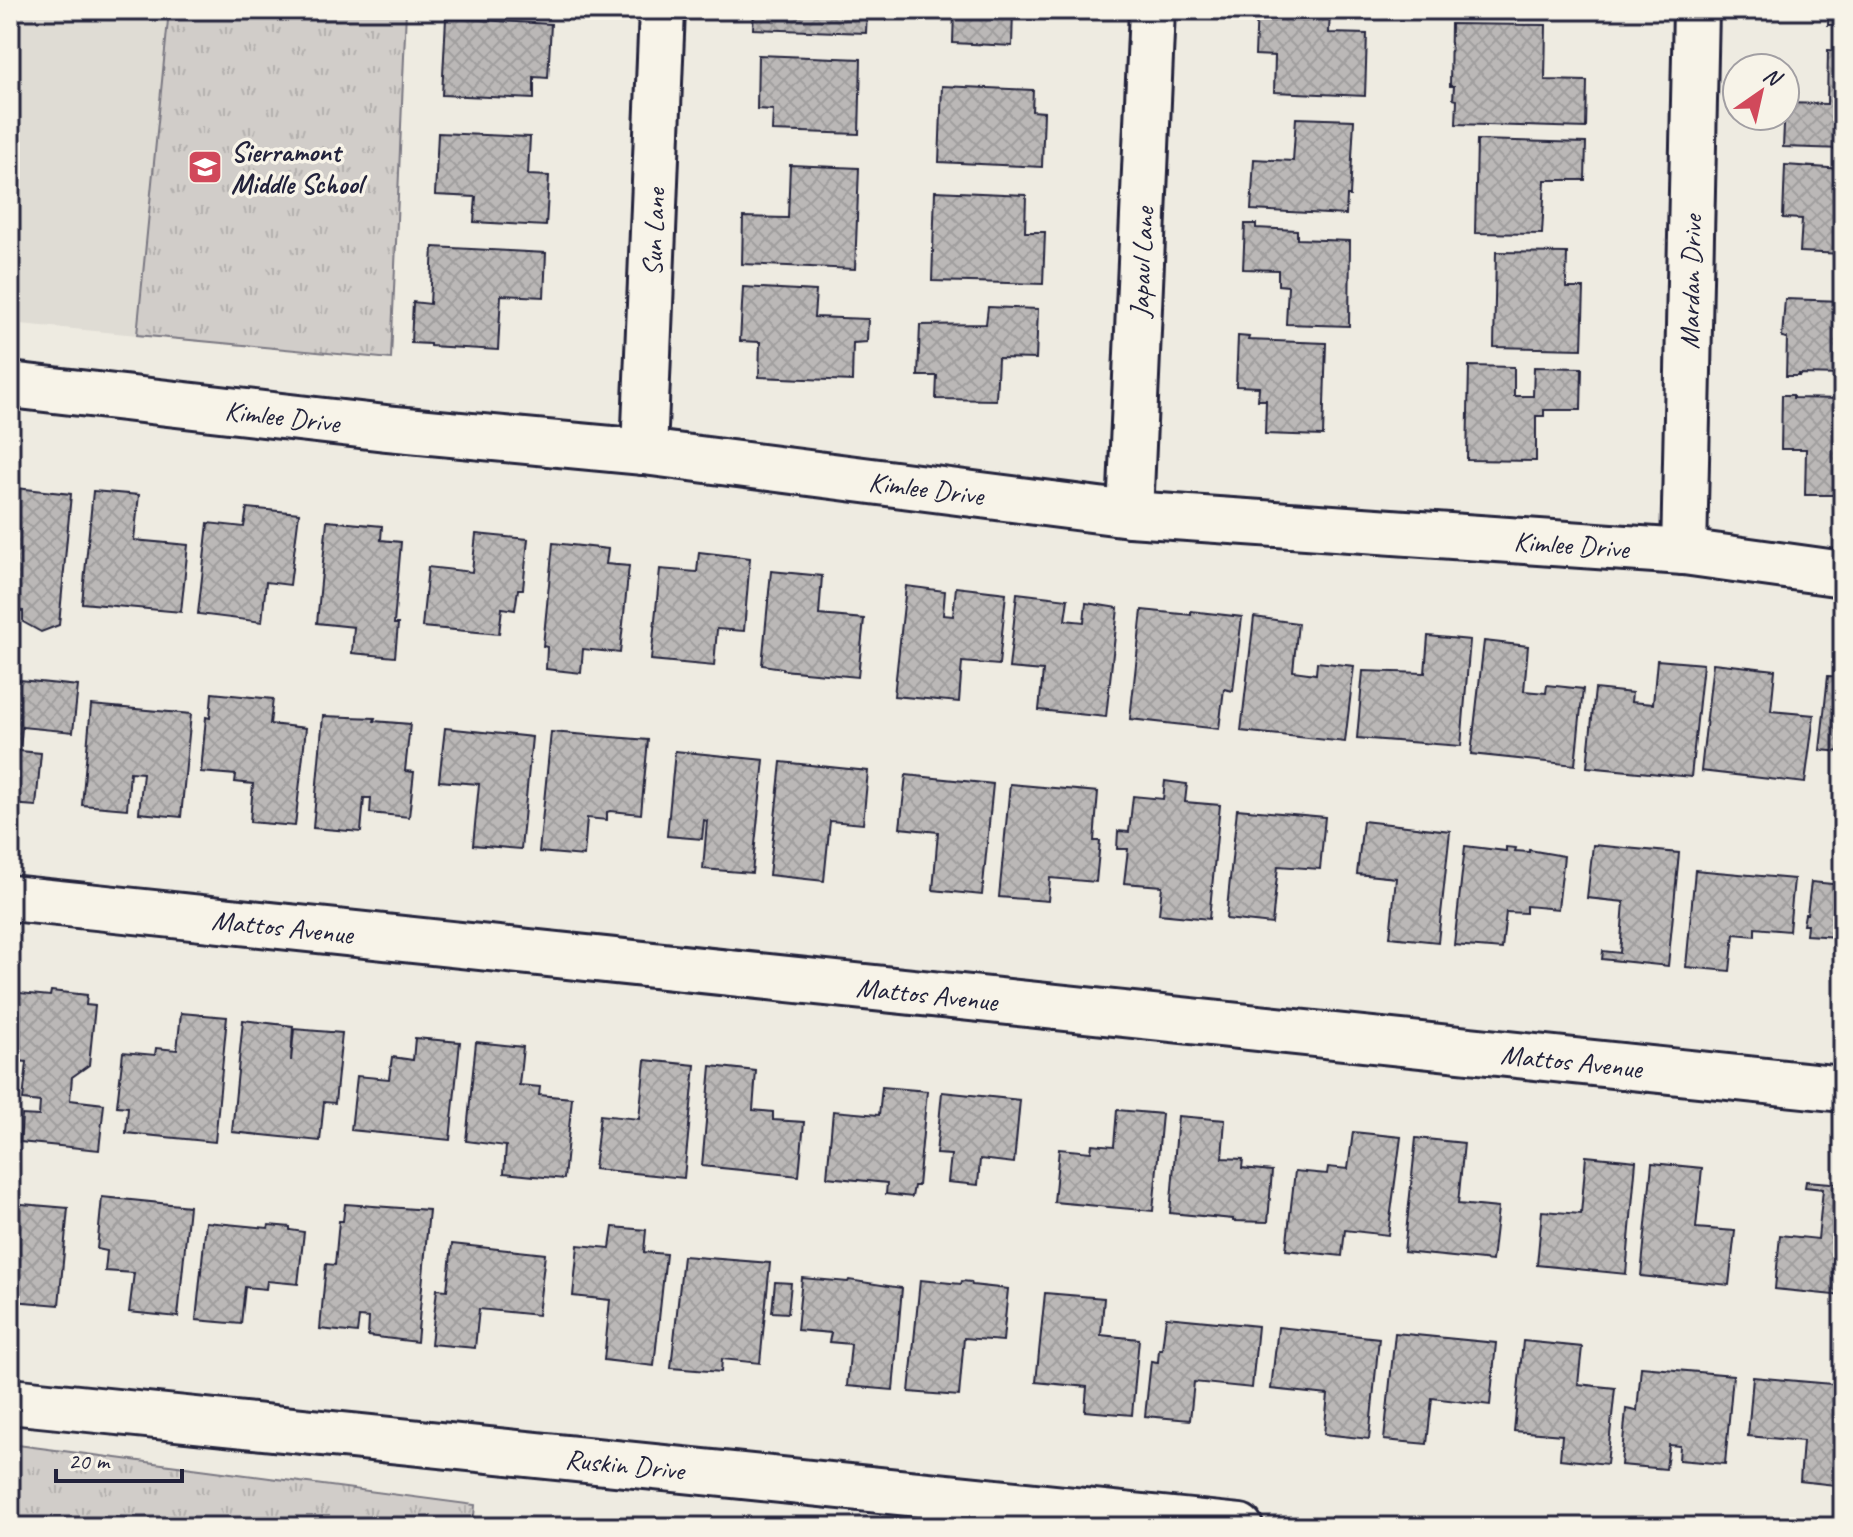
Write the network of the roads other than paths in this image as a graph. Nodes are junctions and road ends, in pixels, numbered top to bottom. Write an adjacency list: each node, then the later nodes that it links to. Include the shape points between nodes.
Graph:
1 (662, 10): 5 (street, Sun Lane)
2 (1152, 10): 6 (street, Japaul Lane)
3 (1696, 10): 7 (street, Mardan Drive)
4 (10, 385): 5 (street, Kimlee Drive)
5 (644, 452): 6 (street, Kimlee Drive)
6 (1130, 514): 7 (street, Kimlee Drive)
7 (1684, 552): 8 (street, Kimlee Drive)
8 (1843, 574)
9 (10, 898): 10 (street, Mattos Avenue)
10 (1843, 1089)
11 (10, 1401): 12 (street, Ruskin Drive)
12 (1240, 1527)

